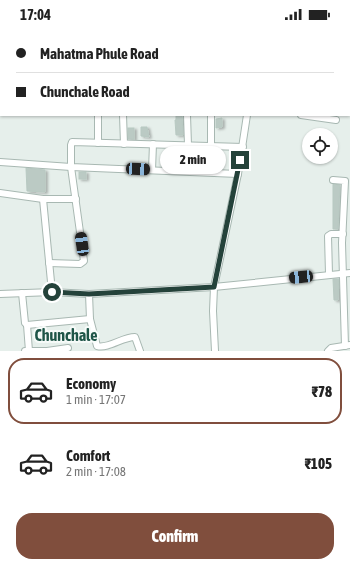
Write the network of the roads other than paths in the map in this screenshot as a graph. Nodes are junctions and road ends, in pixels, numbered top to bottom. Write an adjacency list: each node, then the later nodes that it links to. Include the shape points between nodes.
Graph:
1 (98, 116): 8 (street)
2 (124, 116): 9 (street)
3 (187, 116): 11 (street)
4 (211, 116): 12 (street)
5 (247, 116): 13 (street)
6 (308, 116): 7 (street)
7 (336, 120)
8 (98, 143): 9 (street); 15 (street, via 71,143)
9 (124, 144): 10 (street)
10 (153, 144): 11 (street); 16 (street)
11 (188, 145): 12 (street)
12 (211, 146): 13 (street)
13 (243, 147): 17 (street)
14 (0, 162): 15 (street)
15 (71, 167): 16 (street); 20 (street)
16 (152, 170): 17 (street)
17 (238, 174): 29 (street)
18 (333, 180): 22 (street, via 345,181)
19 (0, 193): 21 (street)
20 (76, 199): 21 (street); 26 (street, via 84,261 80,264)
21 (42, 200): 26 (street)
22 (347, 204): 23 (street)
23 (343, 234): 24 (street); 28 (street, via 328,236)
24 (342, 243): 25 (street); 27 (street)
25 (350, 244)
26 (49, 264): 30 (street)
27 (347, 273): 28 (street); 34 (street)
28 (329, 274): 29 (street)
29 (214, 287): 33 (street); 44 (street)
30 (52, 292): 31 (street); 33 (street)
31 (22, 293): 32 (street); 36 (street)
32 (0, 294)
33 (89, 294): 35 (street)
34 (347, 300): 37 (street)
35 (90, 319): 36 (street); 39 (street, via 97,346)
36 (28, 325): 41 (street)
37 (348, 346): 45 (street, via 331,348)
38 (68, 348): 42 (street)
39 (102, 349): 43 (street, via 123,339 135,337)
40 (25, 351): 41 (street)
41 (30, 351): 42 (street)
42 (46, 351)
43 (140, 351)
44 (215, 351)
45 (328, 351)

